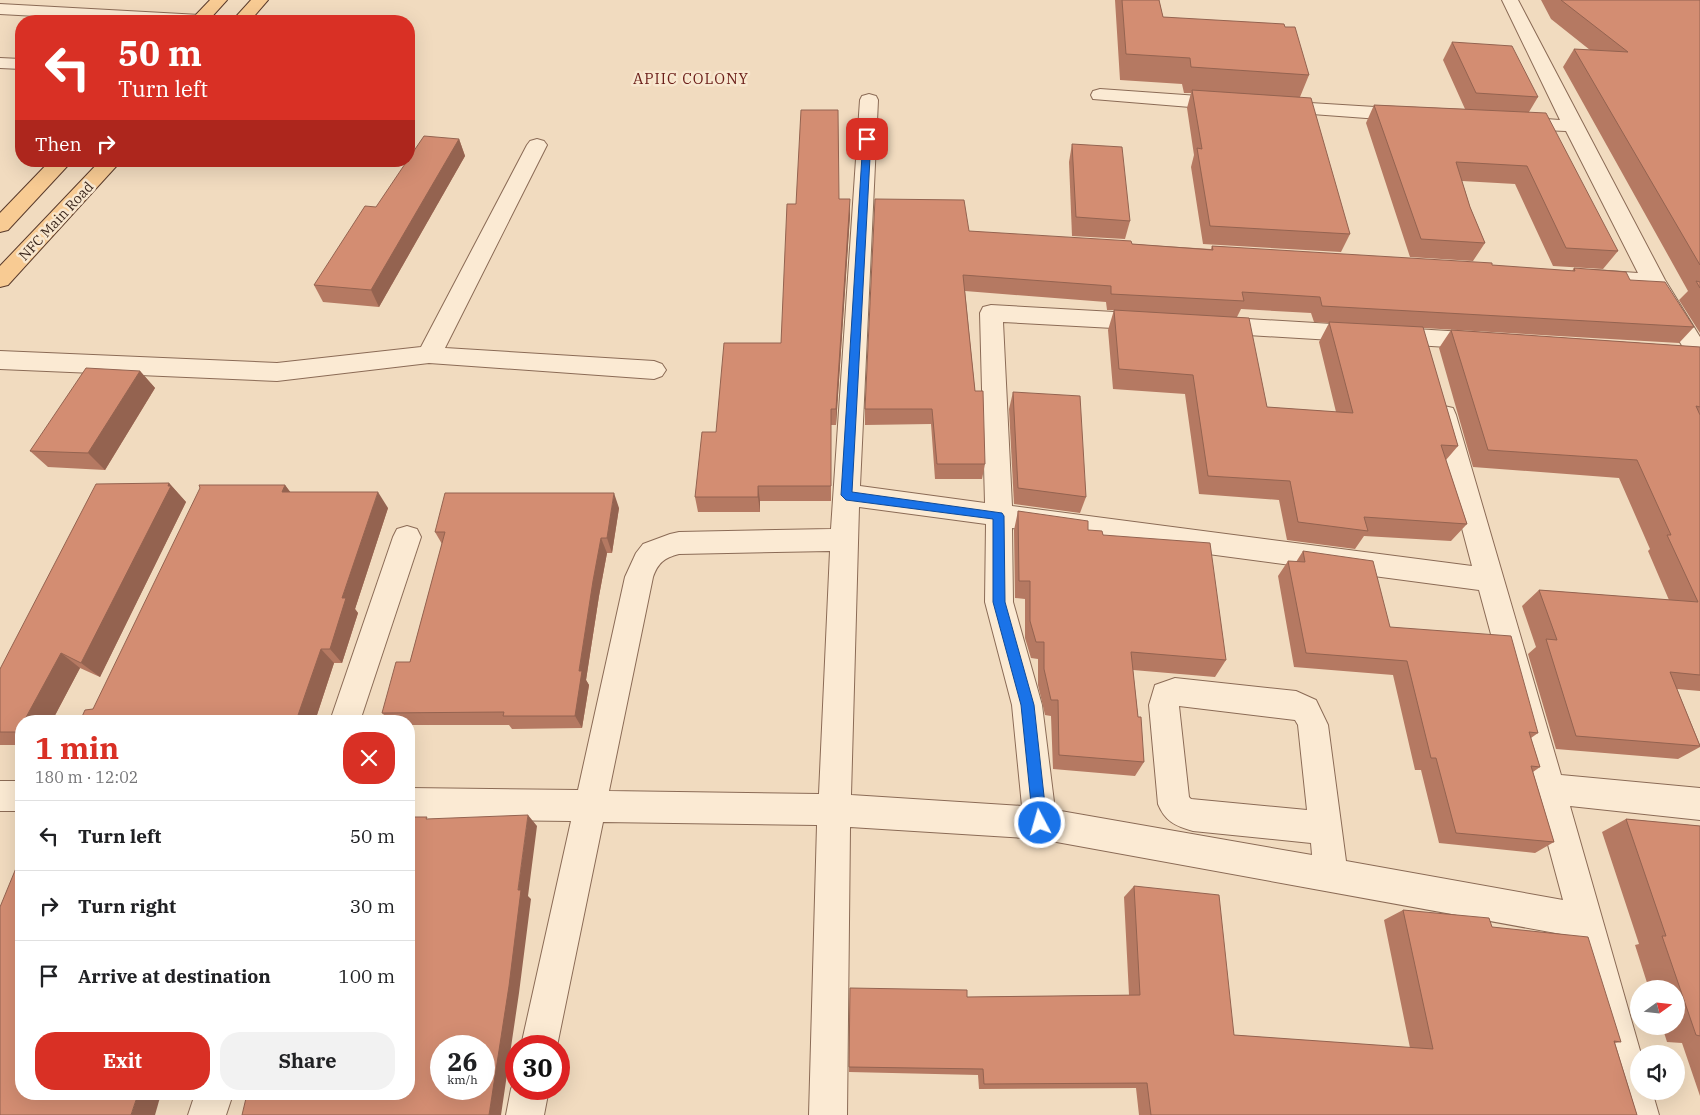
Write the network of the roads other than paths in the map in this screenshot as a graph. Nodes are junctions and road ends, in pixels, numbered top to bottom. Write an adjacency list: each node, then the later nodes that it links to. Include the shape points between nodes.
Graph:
1 (220, 0): 6 (main road)
2 (260, 0): 7 (main road)
3 (1510, 0): 14 (street)
4 (0, 9): 5 (street)
5 (92, 15)
6 (205, 15)
7 (246, 15)
8 (0, 63): 9 (street)
9 (15, 64)
10 (1100, 95): 12 (street)
11 (870, 100): 29 (street)
12 (1425, 117)
13 (1494, 121): 14 (street)
14 (1573, 126): 21 (street)
15 (538, 145): 24 (street)
16 (56, 167): 18 (main road)
17 (106, 167): 20 (main road, NFC Main Road)
18 (0, 225)
19 (1575, 276): 21 (street)
20 (0, 280)
21 (1654, 281): 25 (street)
22 (1501, 342): 27 (street)
23 (1670, 353): 25 (street)
24 (429, 355): 26 (street, via 277,372); 28 (street)
25 (1700, 355)
26 (0, 360)
27 (1430, 365): 30 (street, via 1187,324 991,313); 33 (street)
28 (654, 370)
29 (846, 495): 30 (street); 32 (street)
30 (998, 516): 33 (street); 43 (street, via 999,602 1028,705)
31 (407, 537): 34 (street)
32 (844, 540): 40 (street, via 679,542 656,548 647,557 639,577); 41 (street)
33 (1491, 580): 35 (street)
34 (347, 715)
35 (1550, 789): 39 (street); 47 (street)
36 (0, 796): 37 (street)
37 (15, 796)
38 (415, 802): 40 (street)
39 (1700, 804)
40 (589, 806): 41 (street); 48 (street)
41 (834, 810): 43 (street); 53 (street)
42 (1259, 822): 44 (street); 44 (street, via 1193,815 1182,812 1174,804 1164,704 1166,695 1175,692 1302,706 1313,725); 45 (street)
43 (1040, 823): 45 (street)
44 (1325, 828): 46 (street)
45 (1265, 863): 46 (street)
46 (1330, 875): 47 (street)
47 (1587, 921): 54 (street)
48 (541, 1035)
49 (212, 1100): 51 (street)
50 (527, 1100): 52 (street)
51 (207, 1115)
52 (524, 1115)
53 (828, 1115)
54 (1640, 1115)

